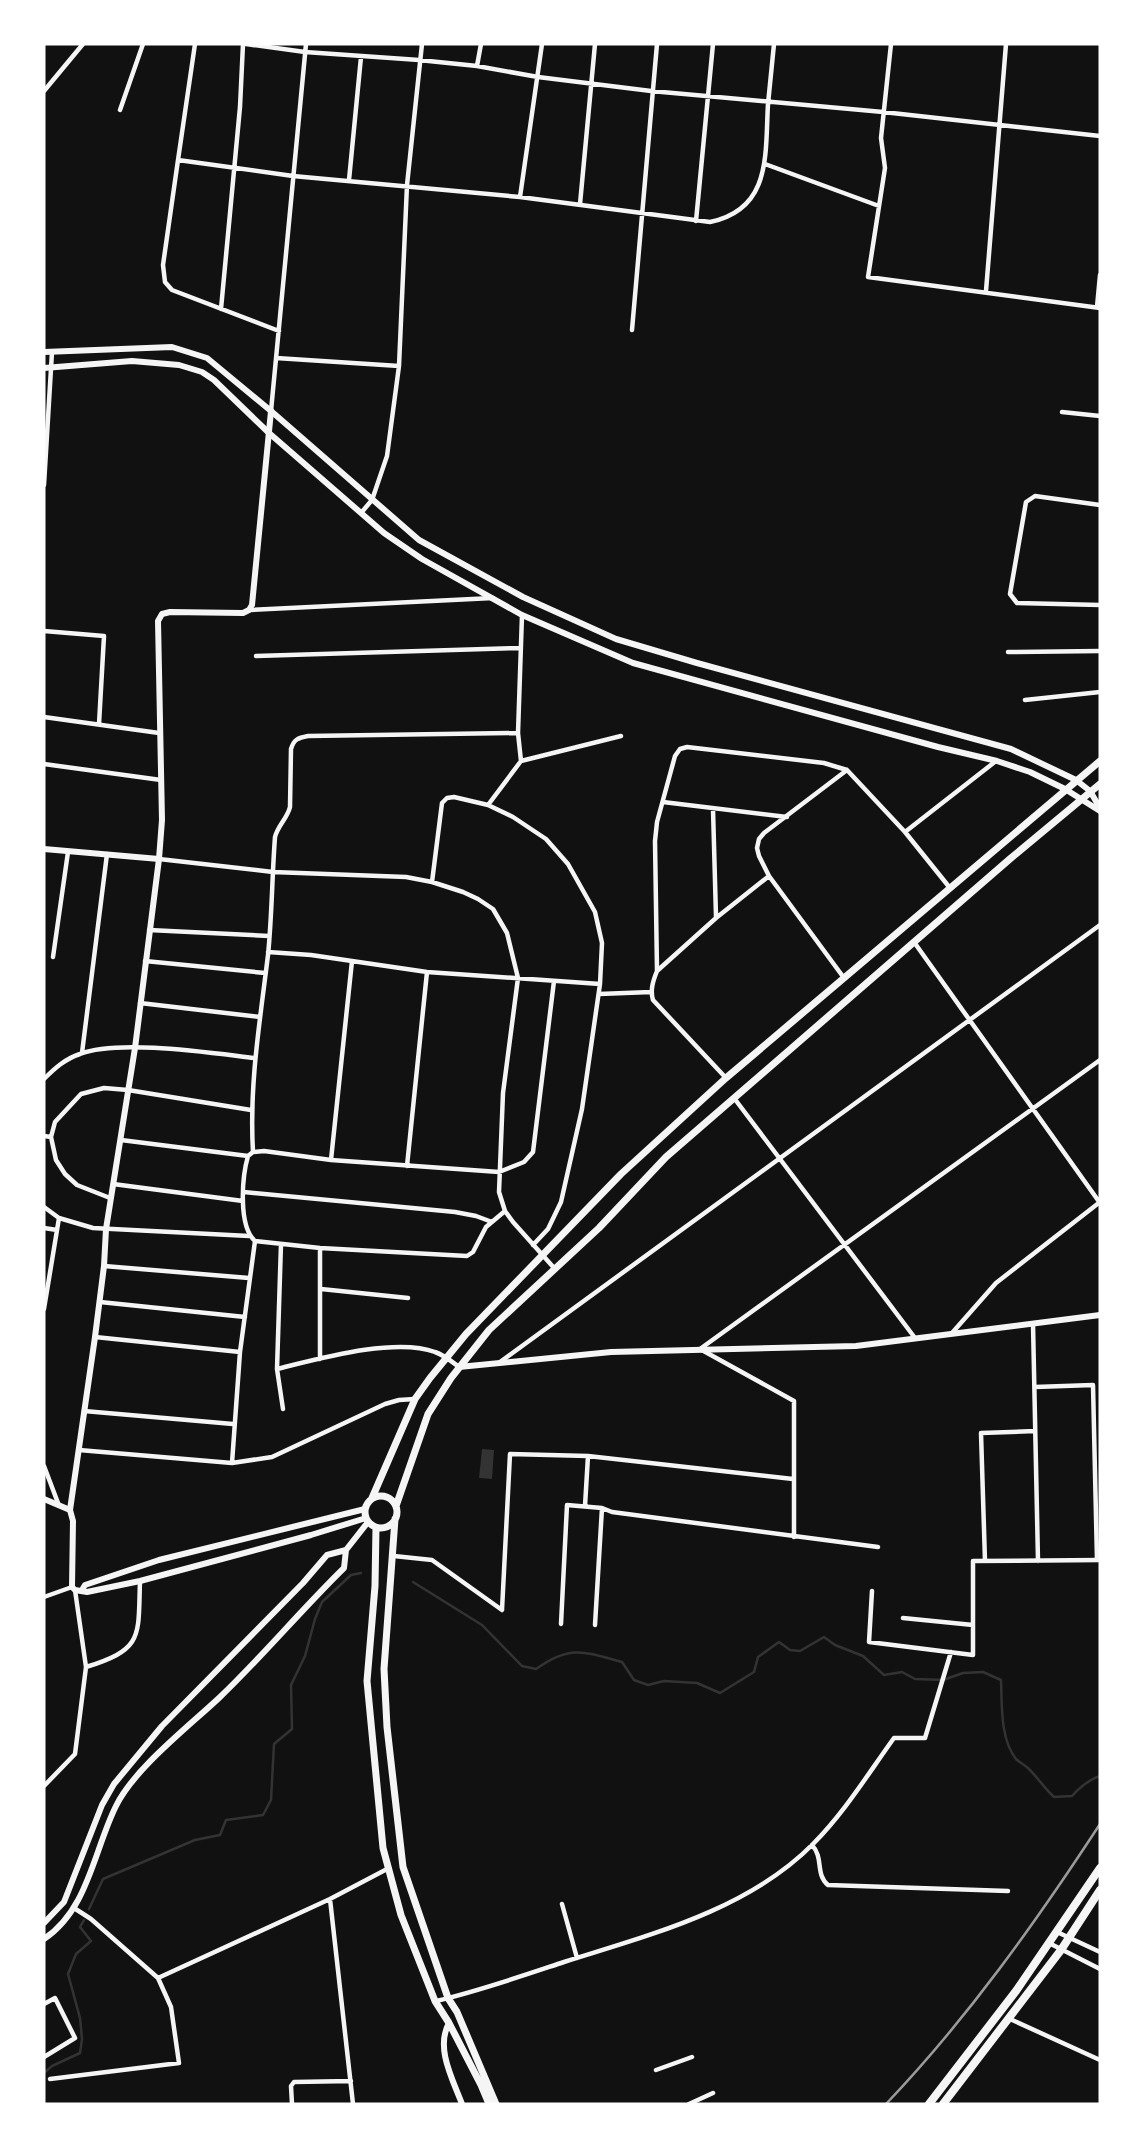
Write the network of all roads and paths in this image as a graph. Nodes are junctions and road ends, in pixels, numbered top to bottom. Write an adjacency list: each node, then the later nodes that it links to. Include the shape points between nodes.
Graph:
1 (83, 44): 21 (street)
2 (143, 44): 25 (street)
3 (195, 44): 29 (street)
4 (244, 44): 15 (street); 31 (street)
5 (306, 44): 15 (street)
6 (422, 44): 17 (street)
7 (481, 44): 18 (street)
8 (542, 44): 19 (street)
9 (595, 44): 20 (street)
10 (657, 44): 22 (street)
11 (713, 44): 23 (street)
12 (774, 44): 24 (street)
13 (891, 44): 26 (street)
14 (1006, 44): 27 (street)
15 (305, 52): 16 (street); 32 (street)
16 (361, 57): 17 (street); 33 (street)
17 (419, 60): 18 (street); 34 (street)
18 (477, 66): 19 (street)
19 (538, 77): 20 (street); 35 (street)
20 (592, 82): 22 (street); 36 (street)
21 (45, 87)
22 (651, 91): 23 (street); 38 (street)
23 (707, 96): 24 (street); 39 (street)
24 (768, 101): 26 (street); 30 (street)
25 (120, 110)
26 (883, 112): 27 (street); 37 (street, via 885,168)
27 (999, 124): 28 (street); 41 (street)
28 (1100, 136)
29 (178, 160): 31 (street); 43 (street, via 163,265 165,282 172,290)
30 (765, 164): 37 (street); 39 (street, via 743,209 729,218)
31 (233, 169): 32 (street); 43 (street)
32 (293, 176): 33 (street); 45 (street)
33 (349, 180): 34 (street)
34 (407, 185): 35 (street); 51 (street)
35 (520, 197): 36 (street)
36 (580, 204): 38 (street)
37 (879, 206): 41 (street, via 868,276)
38 (640, 215): 39 (street); 44 (street)
39 (696, 221)
40 (1100, 275): 42 (street)
41 (986, 291): 42 (street)
42 (1099, 308)
43 (221, 309): 45 (street)
44 (632, 330)
45 (279, 331): 49 (street)
46 (154, 348): 48 (main road); 50 (main road); 53 (main road, via 172,347 206,358)
47 (44, 352): 48 (main road)
48 (52, 352): 52 (street)
49 (276, 358): 51 (street); 53 (street)
50 (153, 363): 52 (main road); 56 (main road, via 202,372)
51 (399, 366): 58 (street, via 387,456)
52 (47, 368): 57 (street)
53 (271, 411): 56 (main road); 58 (main road)
54 (1062, 412): 55 (street)
55 (1100, 416)
56 (269, 433): 60 (main road); 63 (main road)
57 (44, 485)
58 (372, 500): 60 (street); 83 (main road, via 419,541 523,597 616,639 1011,749)
59 (1100, 505): 62 (street, via 1029,498 1010,594 1017,603)
60 (361, 513): 61 (main road, via 422,559)
61 (494, 598): 63 (street); 64 (main road)
62 (1100, 605)
63 (249, 610): 74 (main road, via 162,614 157,634)
64 (522, 615): 66 (street); 78 (main road, via 632,663)
65 (44, 631): 73 (street, via 104,636)
66 (520, 648): 69 (street); 75 (street)
67 (1100, 651): 68 (street)
68 (1008, 652)
69 (256, 656)
70 (1100, 692): 71 (street)
71 (1025, 700)
72 (44, 717): 73 (street)
73 (99, 724): 74 (street)
74 (159, 733): 82 (main road)
75 (517, 733): 77 (street); 98 (street, via 298,738 290,748 290,807 277,830)
76 (621, 736): 77 (street)
77 (521, 761): 89 (street)
78 (997, 761): 85 (main road); 93 (street)
79 (1100, 761): 83 (main road)
80 (44, 764): 82 (street)
81 (846, 770): 88 (street, via 824,763 687,747 675,756); 92 (street); 93 (street)
82 (161, 780): 97 (main road)
83 (1076, 780): 85 (main road); 86 (main road)
84 (1100, 784): 86 (main road)
85 (1065, 789): 87 (main road); 101 (main road)
86 (1090, 791): 87 (main road); 91 (main road)
87 (1080, 799): 91 (main road); 106 (main road)
88 (663, 802): 90 (street); 111 (street, via 655,841)
89 (488, 805): 100 (street, via 454,797 442,803); 117 (street, via 546,839 568,863 595,912 602,943)
90 (713, 809): 92 (street); 102 (street)
91 (1100, 810)
92 (788, 817): 99 (street, via 759,839 759,856)
93 (905, 832): 101 (street)
94 (44, 849): 95 (main road)
95 (68, 852): 96 (main road); 108 (street)
96 (107, 854): 97 (main road); 124 (street)
97 (159, 859): 98 (street); 104 (main road)
98 (273, 872): 100 (street); 105 (street)
99 (769, 876): 102 (street); 115 (street)
100 (432, 882): 114 (street, via 493,909 507,933)
101 (950, 888): 115 (main road)
102 (716, 918): 111 (street)
103 (1100, 925): 122 (street)
104 (149, 930): 105 (street); 109 (main road)
105 (269, 936): 107 (street)
106 (914, 943): 122 (street); 130 (main road)
107 (268, 952): 110 (street); 113 (street)
108 (53, 957)
109 (145, 961): 113 (street); 120 (main road)
110 (352, 961): 112 (street); 138 (street)
111 (657, 971): 118 (street)
112 (427, 972): 114 (street); 139 (street)
113 (265, 973): 121 (street)
114 (518, 978): 116 (street); 140 (street, via 503,1093)
115 (844, 978): 127 (main road)
116 (554, 981): 117 (street); 140 (street, via 533,1152 524,1162)
117 (600, 984): 119 (street)
118 (651, 992): 119 (street); 127 (street, via 653,1000)
119 (599, 994): 156 (street, via 582,1109 561,1202 548,1229)
120 (140, 1003): 121 (street); 123 (main road)
121 (260, 1017): 125 (street)
122 (969, 1020): 131 (street); 137 (street)
123 (135, 1048): 124 (street); 125 (street); 129 (main road)
124 (82, 1053): 128 (street)
125 (254, 1058): 132 (street)
126 (1100, 1060): 131 (street)
127 (726, 1078): 159 (main road, via 621,1174)
128 (44, 1079)
129 (128, 1090): 132 (street); 134 (street, via 104,1088 81,1094 55,1122); 135 (main road)
130 (734, 1098): 137 (street); 161 (main road, via 666,1157)
131 (1032, 1109): 145 (street); 157 (street)
132 (251, 1110): 136 (street)
133 (44, 1136): 134 (street)
134 (51, 1137): 143 (street, via 65,1174 77,1185)
135 (121, 1140): 136 (street); 141 (main road)
136 (250, 1154): 138 (street, via 264,1151); 142 (street)
137 (780, 1159): 157 (street); 177 (street)
138 (331, 1160): 139 (street)
139 (407, 1166): 140 (street)
140 (499, 1172): 147 (street)
141 (113, 1184): 143 (main road); 144 (street)
142 (244, 1192): 144 (street); 149 (street, via 445,1211)
143 (110, 1198): 151 (main road)
144 (243, 1201): 153 (street)
145 (1100, 1203): 170 (street, via 996,1283)
146 (44, 1207): 148 (street)
147 (505, 1211): 149 (street); 156 (street)
148 (59, 1218): 151 (street); 152 (street)
149 (492, 1222): 158 (street, via 467,1256)
150 (44, 1228): 152 (street)
151 (106, 1229): 153 (street); 160 (main road)
152 (57, 1230): 166 (street)
153 (249, 1236): 154 (street)
154 (255, 1241): 155 (street); 162 (street)
155 (281, 1244): 158 (street); 179 (street)
156 (533, 1245): 159 (street)
157 (845, 1245): 172 (street); 173 (street)
158 (320, 1248): 163 (street)
159 (543, 1257): 161 (street); 175 (main road)
160 (104, 1266): 162 (street); 165 (main road)
161 (555, 1270): 178 (main road, via 489,1330)
162 (249, 1278): 168 (street)
163 (321, 1289): 164 (street); 176 (street)
164 (408, 1298)
165 (100, 1302): 168 (street); 171 (main road)
166 (44, 1309)
167 (1100, 1315): 169 (main road)
168 (245, 1317): 174 (street)
169 (1033, 1323): 170 (main road); 180 (street)
170 (952, 1333): 172 (main road)
171 (95, 1337): 174 (street); 183 (main road)
172 (915, 1338): 173 (main road, via 856,1346)
173 (700, 1349): 177 (main road); 190 (street, via 794,1401)
174 (240, 1353): 184 (street)
175 (447, 1358): 176 (street, via 422,1349 382,1349); 178 (street); 181 (main road)
176 (320, 1359): 179 (street)
177 (500, 1363): 178 (main road)
178 (459, 1367): 194 (main road, via 428,1413)
179 (277, 1369): 182 (street)
180 (1034, 1387): 185 (street); 206 (street, via 1093,1385)
181 (415, 1399): 188 (street, via 385,1404 272,1457); 191 (main road)
182 (283, 1409)
183 (84, 1411): 184 (street); 186 (main road)
184 (233, 1424): 188 (street)
185 (1035, 1431): 207 (street, via 981,1433); 208 (street)
186 (79, 1450): 188 (street); 198 (main road)
187 (588, 1456): 190 (street); 195 (street); 205 (street, via 510,1454 502,1610 432,1560)
188 (232, 1462)
189 (44, 1466): 193 (street)
190 (793, 1479): 202 (street)
191 (372, 1498): 194 (main road, via 386,1497); 197 (main road)
192 (44, 1499): 193 (main road)
193 (58, 1503): 198 (main road)
194 (396, 1506): 199 (main road)
195 (585, 1506): 196 (street); 214 (street, via 567,1505)
196 (602, 1508): 202 (street); 215 (street)
197 (365, 1509): 200 (main road); 210 (main road, via 159,1560)
198 (70, 1510): 210 (main road)
199 (395, 1519): 201 (main road, via 389,1526); 205 (main road)
200 (367, 1520): 201 (main road); 204 (main road); 209 (main road)
201 (376, 1527): 221 (main road, via 367,1681 383,1848)
202 (794, 1537): 203 (street)
203 (878, 1547)
204 (346, 1550): 227 (main road, via 344,1567 220,1697 156,1756 117,1803); 228 (main road, via 327,1555 162,1726 114,1784 64,1902)
205 (394, 1556): 238 (main road, via 384,1669 403,1867)
206 (1098, 1560): 208 (street)
207 (985, 1561): 208 (street); 216 (street, via 973,1561)
208 (1038, 1561)
209 (141, 1581): 210 (main road, via 87,1592); 218 (street, via 133,1642 118,1656)
210 (76, 1589): 212 (street); 218 (street)
211 (872, 1591): 217 (street, via 869,1642)
212 (44, 1597)
213 (903, 1618): 216 (street)
214 (561, 1624)
215 (595, 1625)
216 (973, 1625): 217 (street, via 973,1655)
217 (951, 1652): 220 (street, via 925,1738 894,1738)
218 (86, 1667): 219 (street, via 75,1754)
219 (44, 1786)
220 (812, 1845): 223 (street, via 820,1860 820,1876 828,1885); 235 (street, via 772,1878 725,1904 645,1937)
221 (389, 1868): 225 (street); 239 (main road, via 401,1916)
222 (1100, 1868): 229 (highway)
223 (1008, 1891)
224 (1100, 1891): 230 (highway)
225 (330, 1899): 237 (street); 248 (street)
226 (562, 1904): 235 (street)
227 (74, 1908): 231 (main road, via 60,1928); 237 (street)
228 (44, 1923)
229 (1057, 1932): 230 (street); 232 (highway)
230 (1069, 1938): 233 (highway); 234 (street)
231 (44, 1939)
232 (1049, 1943): 233 (street); 256 (highway)
233 (1061, 1950): 236 (street); 241 (highway)
234 (1100, 1952)
235 (577, 1958): 238 (street)
236 (1100, 1969)
237 (158, 1978): 247 (street, via 171,2007 179,2063)
238 (448, 1998): 239 (street); 254 (main road)
239 (435, 2001): 242 (main road)
240 (44, 2004): 243 (street, via 55,1998 75,2038)
241 (1010, 2019): 245 (street); 257 (highway)
242 (449, 2022): 252 (main road, via 443,2049); 253 (main road)
243 (44, 2057)
244 (692, 2057): 246 (street)
245 (1100, 2060)
246 (656, 2070)
247 (50, 2079)
248 (351, 2081): 250 (street, via 294,2082 290,2086); 251 (street)
249 (713, 2092): 255 (street)
250 (292, 2104)
251 (353, 2104)
252 (462, 2104)
253 (489, 2104)
254 (496, 2104)
255 (689, 2104)
256 (929, 2104)
257 (943, 2104)

